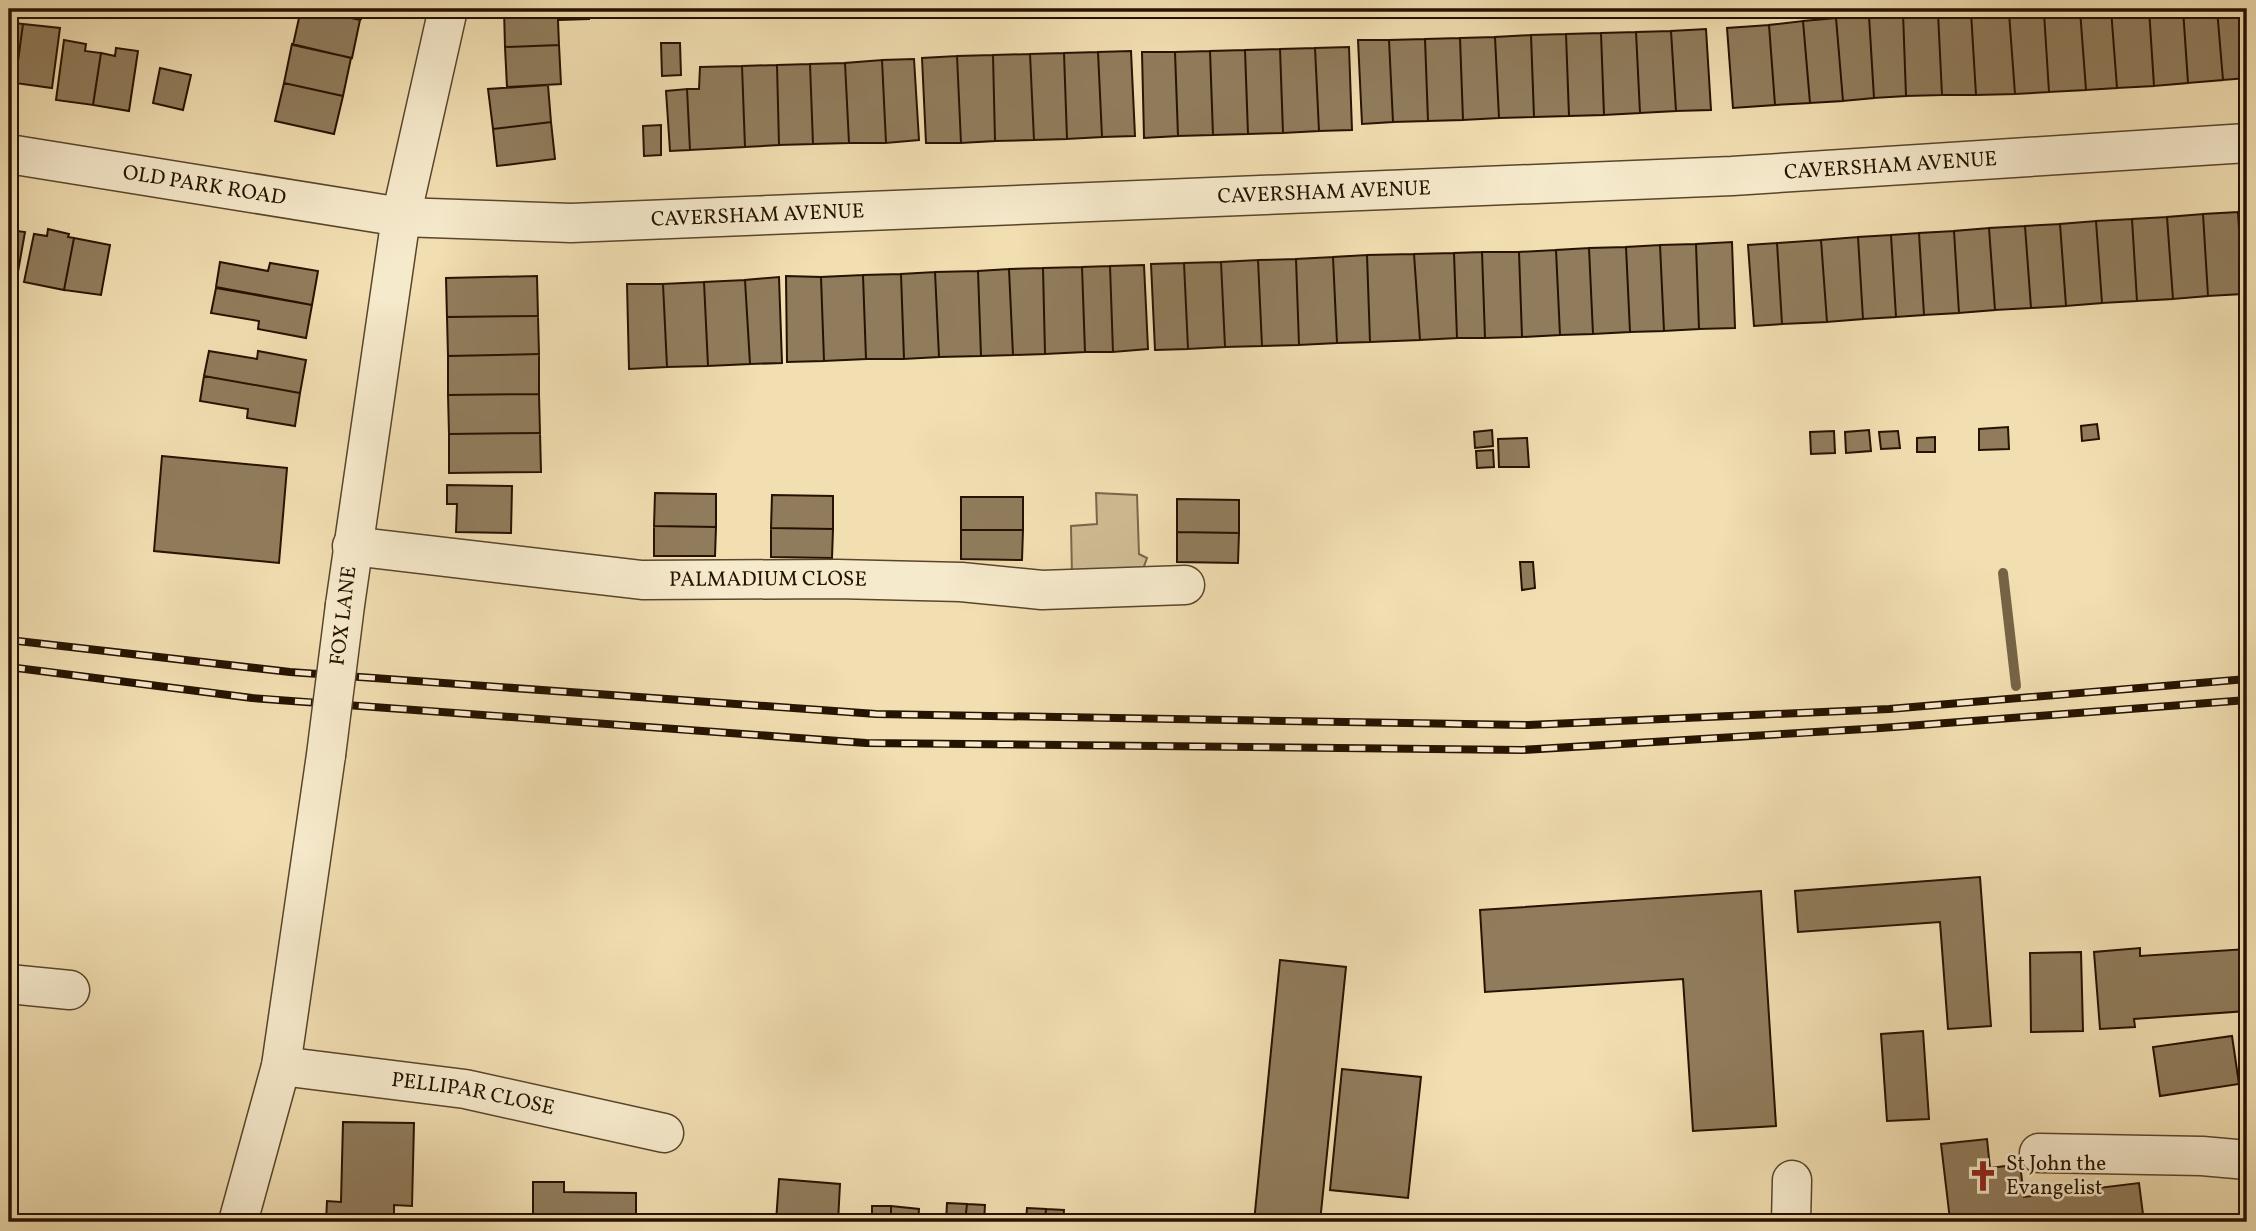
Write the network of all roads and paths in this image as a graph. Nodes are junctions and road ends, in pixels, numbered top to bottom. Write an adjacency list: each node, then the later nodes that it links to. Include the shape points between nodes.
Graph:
1 (448, 9): 4 (street, FOX LANE)
2 (2247, 143): 4 (street, CAVERSHAM AVENUE, via 1732,176 571,223)
3 (9, 154): 4 (street, OLD PARK ROAD)
4 (401, 217): 5 (street, FOX LANE)
5 (352, 546): 6 (street, PALMADIUM CLOSE, via 642,580 837,579 1042,590); 9 (street, FOX LANE, bridge, via 319,816)
6 (1185, 584)
7 (9, 984): 8 (street)
8 (69, 990)
9 (281, 1066): 10 (street, PELLIPAR CLOSE, via 465,1088); 14 (street, FOX LANE)
10 (664, 1133)
11 (2039, 1153): 12 (street)
12 (2247, 1160)
13 (1792, 1180): 15 (street)
14 (238, 1222)
15 (1791, 1222)

